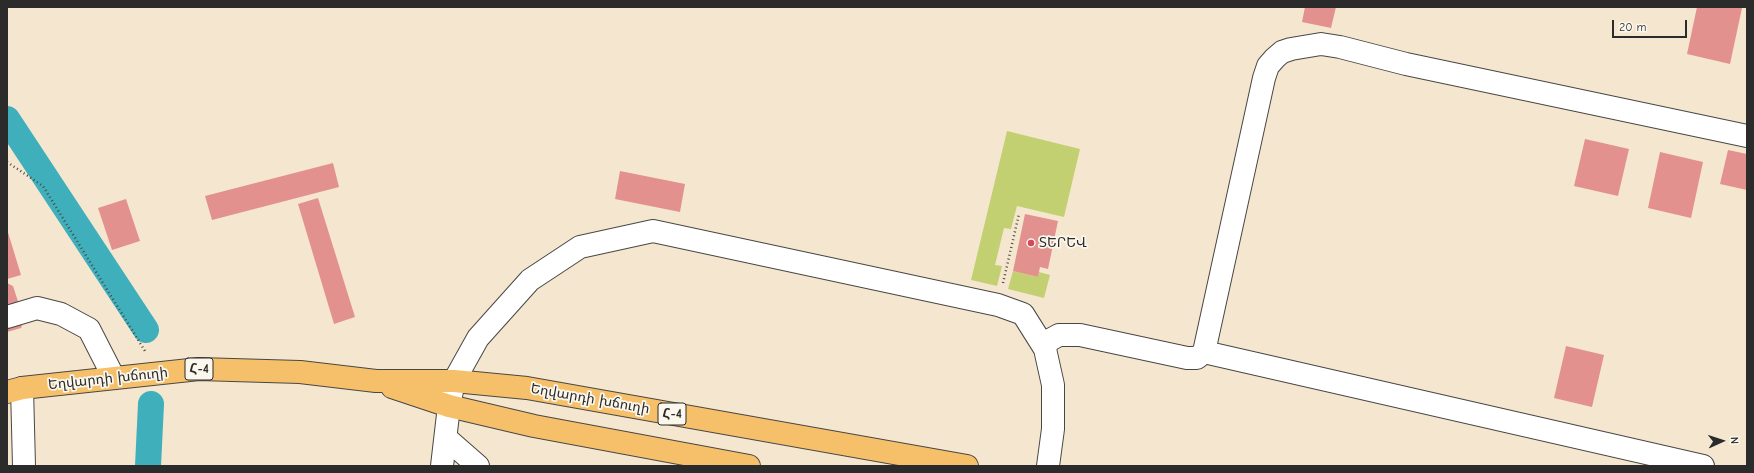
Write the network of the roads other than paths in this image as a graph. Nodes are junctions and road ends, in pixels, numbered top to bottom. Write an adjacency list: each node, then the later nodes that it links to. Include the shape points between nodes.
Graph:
1 (1747, 136): 4 (street, via 1406,64 1340,47 1321,44 1282,52 1268,66 1264,78)
2 (7, 317): 5 (street, via 37,308 61,314 89,328)
3 (1045, 349): 4 (street, via 1048,341 1059,335 1080,335 1187,358 1197,358); 6 (street, via 1023,314 998,305 653,231 580,247 530,280 478,338); 16 (street, via 1054,385 1053,429)
4 (1204, 352): 17 (street)
5 (114, 378): 7 (main road, Եղվարդի խճուղի / Հ-4, via 199,370 300,372); 8 (main road, Եղվարդի խճուղի / Հ-4)
6 (454, 381): 7 (main road, Եղվարդի խճուղի / Հ-4); 9 (street); 15 (main road, Եղվարդի խճուղի / Հ-4, via 528,388)
7 (376, 382): 9 (main road, Եղվարդի խճուղի / Հ-4)
8 (15, 390): 11 (street)
9 (449, 406): 10 (street); 14 (main road, Եղվարդի խճուղի / Հ-4, via 534,426)
10 (446, 438): 12 (street); 13 (street)
11 (24, 466)
12 (442, 466)
13 (478, 466)
14 (749, 466)
15 (967, 466)
16 (1048, 466)
17 (1702, 466)

